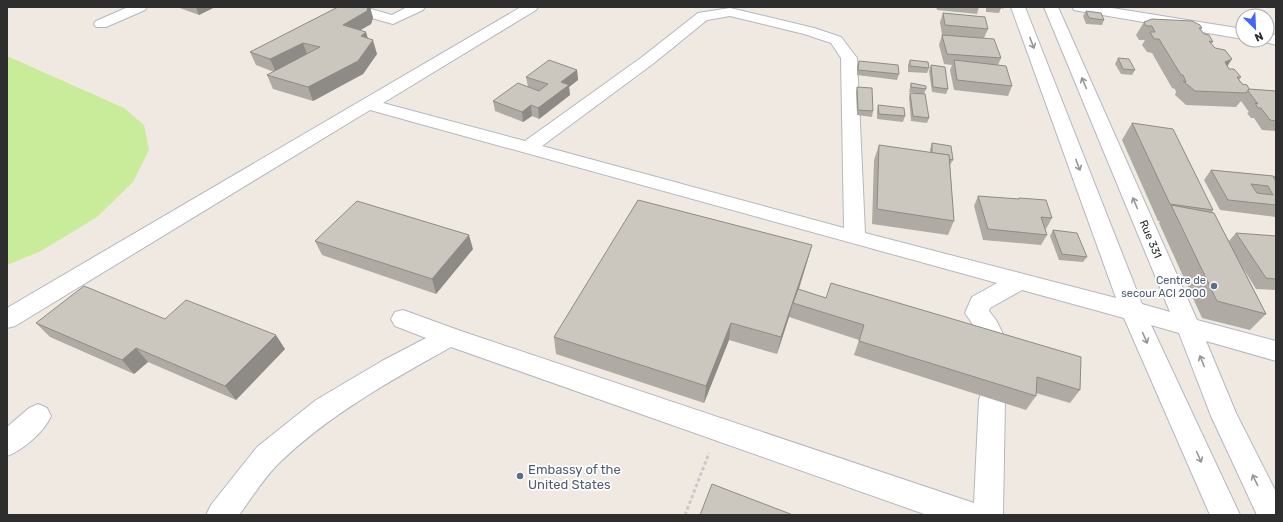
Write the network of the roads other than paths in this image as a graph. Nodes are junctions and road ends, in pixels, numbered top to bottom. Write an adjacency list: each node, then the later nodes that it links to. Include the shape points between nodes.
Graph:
1 (140, 7): 8 (street)
2 (348, 7): 3 (street, via 393,20)
3 (418, 7)
4 (531, 7): 10 (street)
5 (1018, 7): 14 (street, one-way to 14)
6 (1051, 7): 17 (street, Rue 331, one-way to 6)
7 (1079, 7): 9 (street)
8 (101, 24)
9 (1235, 33)
10 (370, 105): 11 (street); 15 (street)
11 (528, 148): 12 (street); 12 (street, via 648,60 703,16 730,12 809,31 836,40 849,58)
12 (855, 238): 13 (street)
13 (1020, 281): 14 (street); 19 (street, via 980,303 977,313 988,327)
14 (1133, 311): 17 (street); 27 (street, one-way to 27)
15 (7, 319)
16 (403, 319): 18 (street)
17 (1189, 328): 20 (street); 28 (street, Rue 331, one-way to 17, via 1224,416)
18 (449, 337): 24 (street, via 325,408 267,456); 25 (street)
19 (999, 350)
20 (1276, 351)
21 (992, 399): 26 (street)
22 (38, 416): 23 (street)
23 (7, 444)
24 (221, 515)
25 (968, 515)
26 (988, 515)
27 (1225, 515)
28 (1272, 515)

